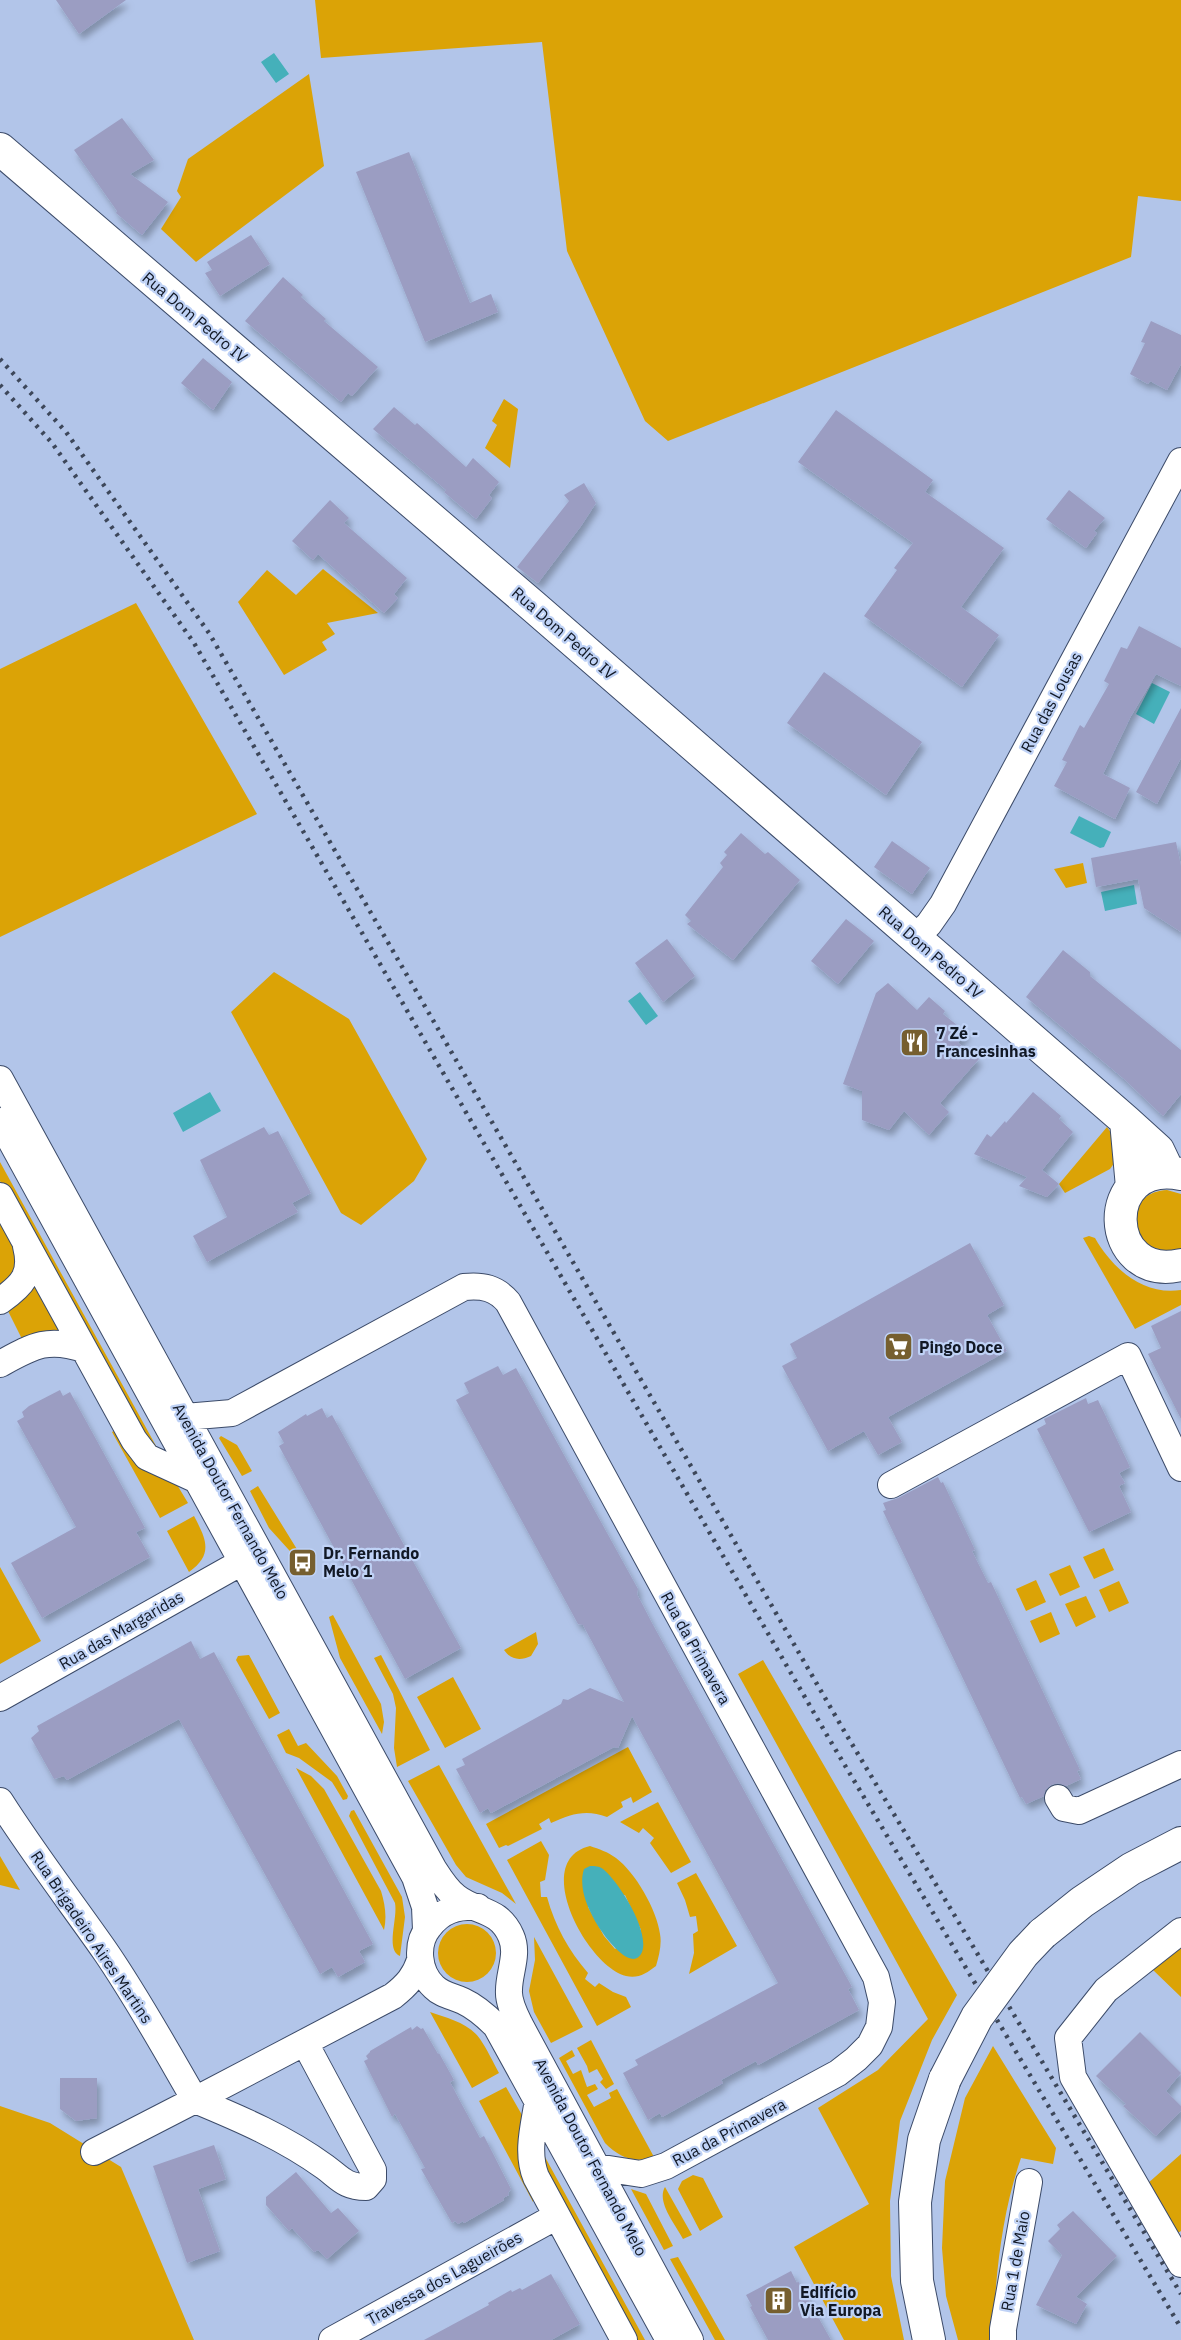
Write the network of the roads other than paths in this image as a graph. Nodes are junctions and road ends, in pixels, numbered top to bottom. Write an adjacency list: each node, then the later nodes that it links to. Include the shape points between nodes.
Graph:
1 (0, 149): 3 (street, Rua Dom Pedro IV)
2 (1181, 461): 3 (street, Rua das Lousas, via 943,904)
3 (915, 938): 6 (street, Rua Dom Pedro IV)
4 (0, 1079): 15 (street, Avenida Doutor Fernando Melo)
5 (0, 1121): 17 (street, Avenida Doutor Fernando Melo)
6 (1126, 1121): 7 (street, Rua Dom Pedro IV, via 1158,1150); 8 (street)
7 (1175, 1173): 8 (street, Rua Dom Pedro IV, via 1155,1173)
8 (1132, 1187): 11 (street, via 1119,1214 1124,1240 1144,1261 1158,1266)
9 (0, 1196): 10 (street, Avenida Doutor Fernando Melo)
10 (24, 1240): 12 (street, via 30,1262 25,1278); 13 (street, Avenida Doutor Fernando Melo)
11 (1181, 1265)
12 (0, 1301)
13 (84, 1349): 14 (street, via 50,1342 33,1346); 17 (street, Avenida Doutor Fernando Melo, via 147,1457)
14 (0, 1364)
15 (184, 1417): 25 (street, Avenida Doutor Fernando Melo, via 434,1868 458,1899); 36 (street, Rua da Primavera, via 232,1413 464,1287 480,1285 500,1292 514,1313 876,1977 882,2002 879,2027 870,2045 838,2073 666,2166 641,2174)
16 (1181, 1468): 18 (street, via 1128,1356)
17 (197, 1480): 19 (street, Avenida Doutor Fernando Melo)
18 (891, 1485)
19 (242, 1562): 20 (street, Rua das Margaridas); 26 (street, Avenida Doutor Fernando Melo, via 415,1876 425,1907)
20 (0, 1698)
21 (1181, 1764): 22 (street, via 1079,1811 1064,1808)
22 (1058, 1798)
23 (0, 1801): 33 (street, Rua Brigadeiro Aires Martins, via 132,1992)
24 (1181, 1843): 44 (street, bridge, via 1131,1869 1042,1934 977,2017 945,2079 924,2140 915,2202 917,2281)
25 (478, 1908): 26 (street, via 448,1910); 29 (street, Avenida Doutor Fernando Melo, via 492,1913 512,1938)
26 (426, 1930): 28 (street, Avenida Doutor Fernando Melo)
27 (1181, 1931): 39 (street, via 1106,1990 1068,2038 1073,2077)
28 (420, 1960): 30 (street, via 415,1974); 31 (street, Avenida Doutor Fernando Melo, via 433,1986)
29 (512, 1969): 31 (street, via 492,1993 477,2000); 36 (street, Avenida Doutor Fernando Melo, via 508,1992 520,2025)
30 (393, 1996): 31 (street, via 427,1990); 32 (street)
31 (454, 1998): 34 (street, Avenida Doutor Fernando Melo, via 481,2012 496,2026)
32 (305, 2043): 33 (street); 33 (street, via 373,2170 373,2179 366,2187 352,2187 301,2150)
33 (195, 2100): 35 (street)
34 (538, 2100): 38 (street, Avenida Doutor Fernando Melo, via 531,2163); 42 (street, Avenida Doutor Fernando Melo)
35 (94, 2152)
36 (596, 2167): 43 (street, Avenida Doutor Fernando Melo)
37 (1029, 2182): 45 (street, Rua 1 de Maio)
38 (557, 2216): 40 (street, Travessa dos Lagueirões); 41 (street, Avenida Doutor Fernando Melo)
39 (1181, 2264)
40 (332, 2340)
41 (624, 2340)
42 (669, 2340)
43 (690, 2340)
44 (929, 2340)
45 (1003, 2340)

